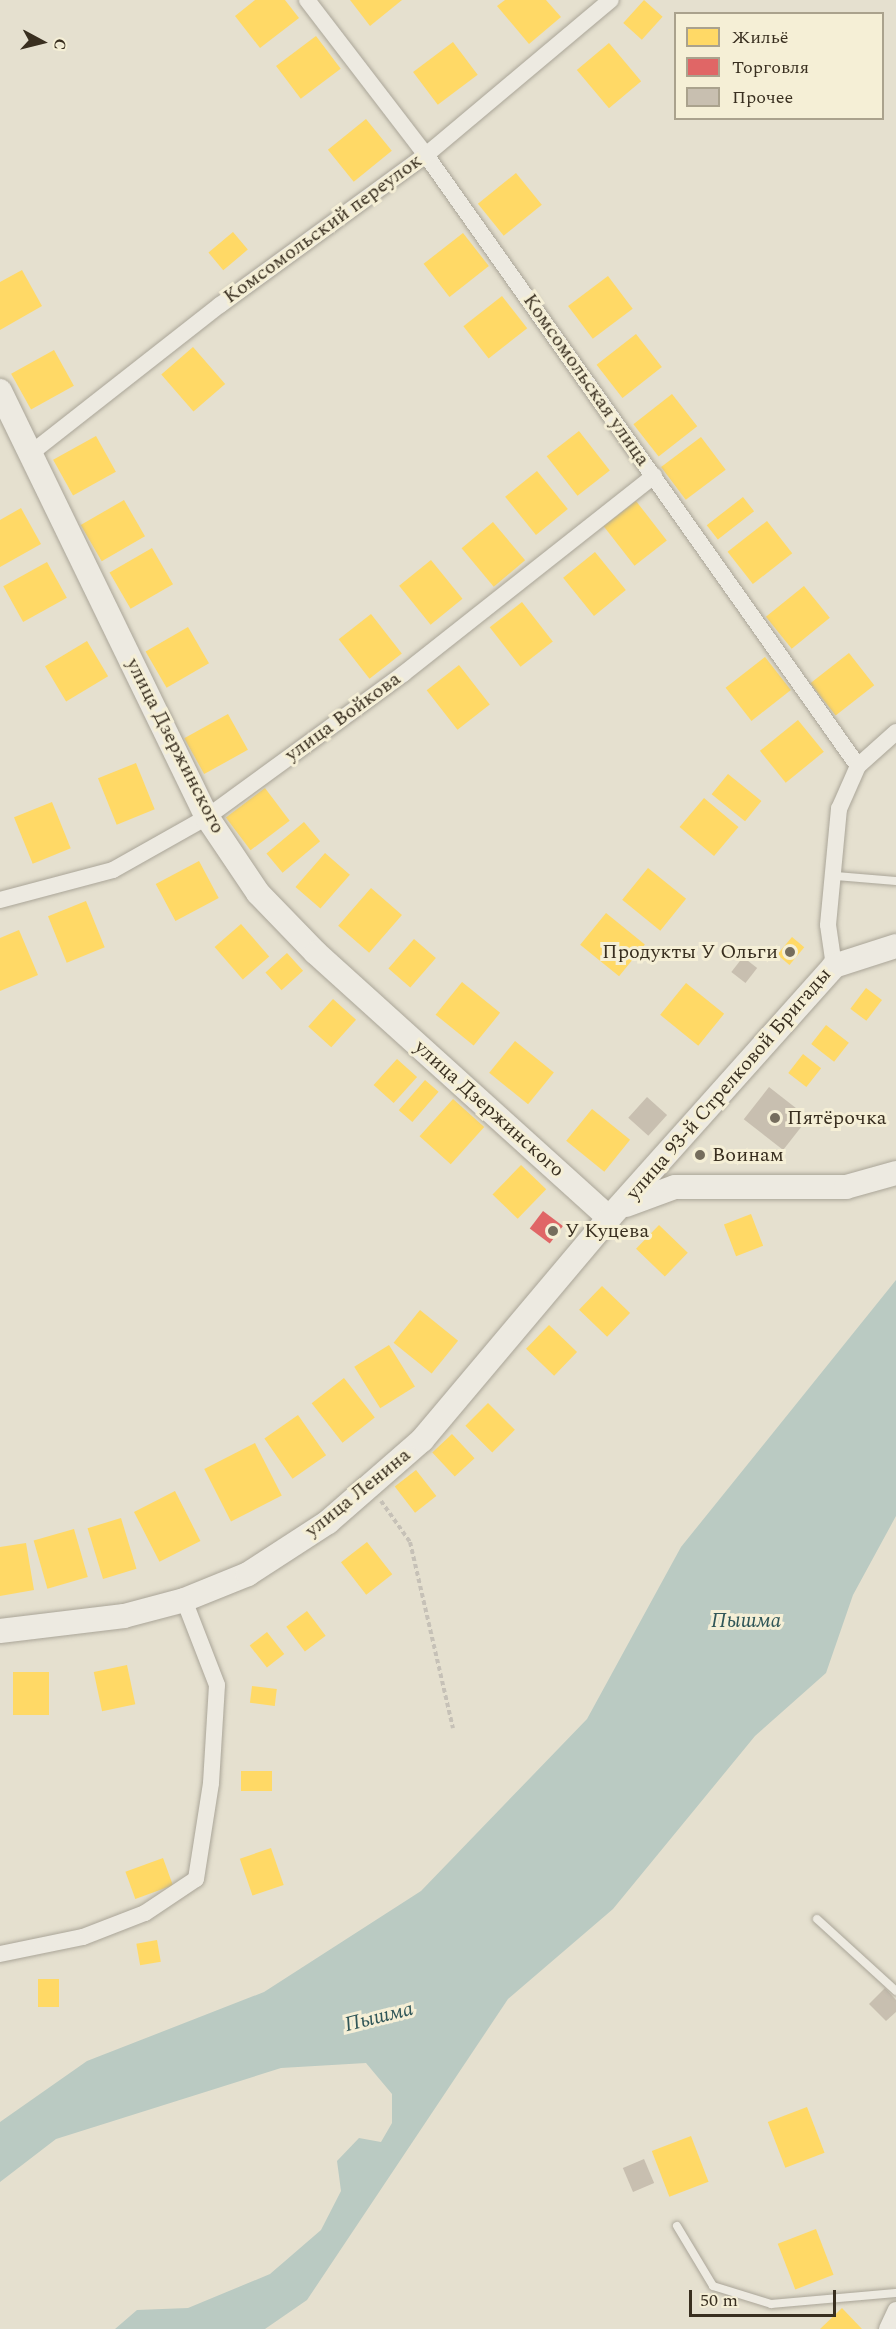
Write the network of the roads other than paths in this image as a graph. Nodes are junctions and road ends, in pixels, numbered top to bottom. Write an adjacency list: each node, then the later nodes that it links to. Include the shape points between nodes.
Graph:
1 (307, 0): 3 (street, Комсомольская улица)
2 (610, 0): 3 (street, Комсомольский переулок)
3 (426, 155): 5 (street, Комсомольский переулок, via 220,305); 6 (street, Комсомольская улица)
4 (0, 391): 5 (main road, улица Дзержинского)
5 (31, 453): 9 (main road, улица Дзержинского)
6 (654, 476): 8 (street, Комсомольская улица); 9 (street, улица Войкова, via 403,674)
7 (896, 732): 8 (street, улица 93-й Стрелковой Бригады)
8 (858, 766): 10 (street, улица 93-й Стрелковой Бригады, via 839,809)
9 (207, 817): 12 (street, улица Войкова, via 113,870); 16 (main road, улица Дзержинского, via 258,893 316,953)
10 (836, 876): 11 (lane); 14 (street, улица 93-й Стрелковой Бригады, via 828,925)
11 (896, 881)
12 (0, 900)
13 (896, 946): 14 (main road)
14 (834, 966): 16 (main road, улица 93-й Стрелковой Бригады)
15 (896, 1173): 16 (main road, via 846,1187 675,1187)
16 (617, 1212): 17 (main road, улица Ленина, via 422,1440 328,1522 248,1574)
17 (184, 1600): 18 (main road, улица Ленина, via 124,1616); 20 (street, via 217,1685 211,1783 196,1879 125,1921 83,1937)
18 (0, 1631)
19 (817, 1919): 21 (lane)
20 (0, 1954)
21 (896, 1991)
22 (676, 2226): 23 (lane, via 712,2286 771,2304)
23 (896, 2293)
24 (896, 2310): 25 (street)
25 (886, 2329)

